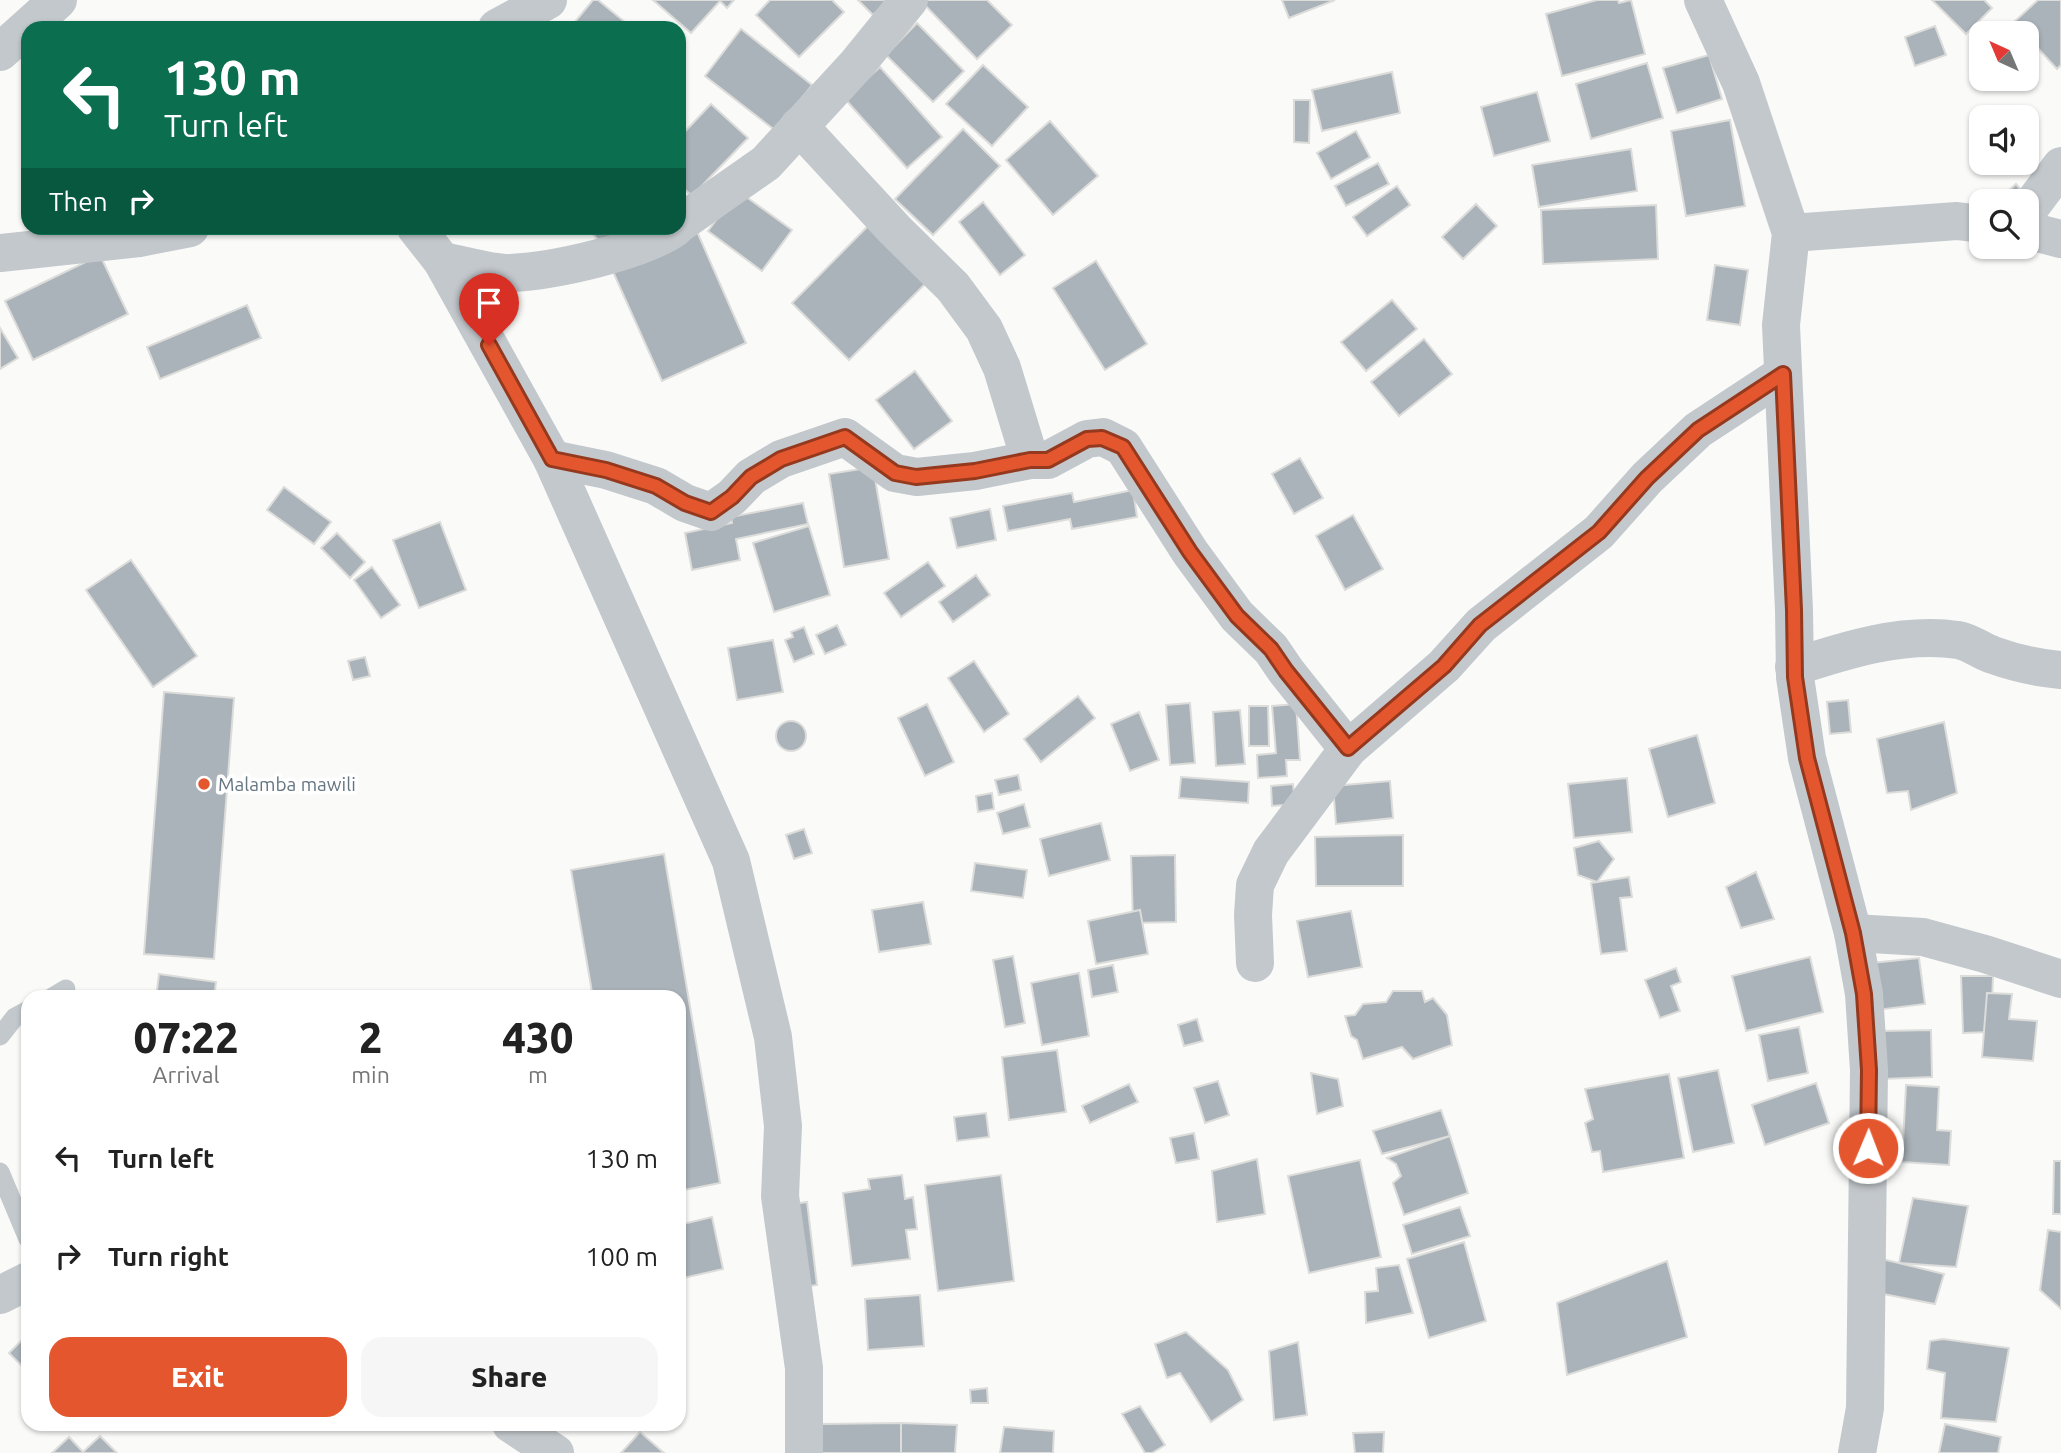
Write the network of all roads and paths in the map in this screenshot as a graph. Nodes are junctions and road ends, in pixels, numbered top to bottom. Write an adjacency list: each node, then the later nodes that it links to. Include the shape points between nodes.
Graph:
1 (58, 0): 5 (street)
2 (548, 0): 6 (street)
3 (909, 0): 9 (street, via 858,64)
4 (1703, 0): 14 (street, via 1741,83)
5 (35, 21)
6 (510, 21)
7 (21, 33): 8 (street)
8 (0, 52)
9 (799, 126): 12 (street, via 766,163); 24 (street, via 953,287 984,329 1002,368)
10 (2061, 166): 11 (street)
11 (2039, 196)
12 (686, 219)
13 (1969, 222): 14 (street)
14 (1791, 233): 22 (street, via 1781,325)
15 (2039, 233): 19 (street)
16 (154, 235): 20 (street)
17 (422, 235): 21 (street)
18 (664, 235): 21 (street, via 589,260 509,273)
19 (2061, 239)
20 (0, 253)
21 (442, 261): 23 (street)
22 (1783, 374): 25 (street); 27 (street, via 1698,430 1599,532 1480,625 1444,666)
23 (552, 459): 24 (street, via 656,486 711,512 751,477 781,459 845,437 895,473 916,477); 39 (street, via 731,861 773,1037 783,1126 780,1196 804,1368)
24 (1030, 460): 27 (street, via 1048,460 1087,439 1102,438 1123,447 1237,616 1271,649)
25 (1794, 667): 26 (street, via 1857,647 1924,639 1961,640 1993,655); 28 (street, via 1807,758)
26 (2061, 670)
27 (1348, 748): 29 (street, via 1271,852 1255,885)
28 (1853, 933): 30 (street, via 1923,937); 40 (street, via 1864,994 1869,1070 1865,1408)
29 (1255, 962)
30 (2061, 979)
31 (21, 1014): 32 (lane)
32 (0, 1036)
33 (0, 1172): 34 (lane)
34 (21, 1222)
35 (21, 1284): 36 (street)
36 (0, 1295)
37 (522, 1431): 38 (street)
38 (555, 1453)
39 (804, 1453)
40 (1857, 1453)

